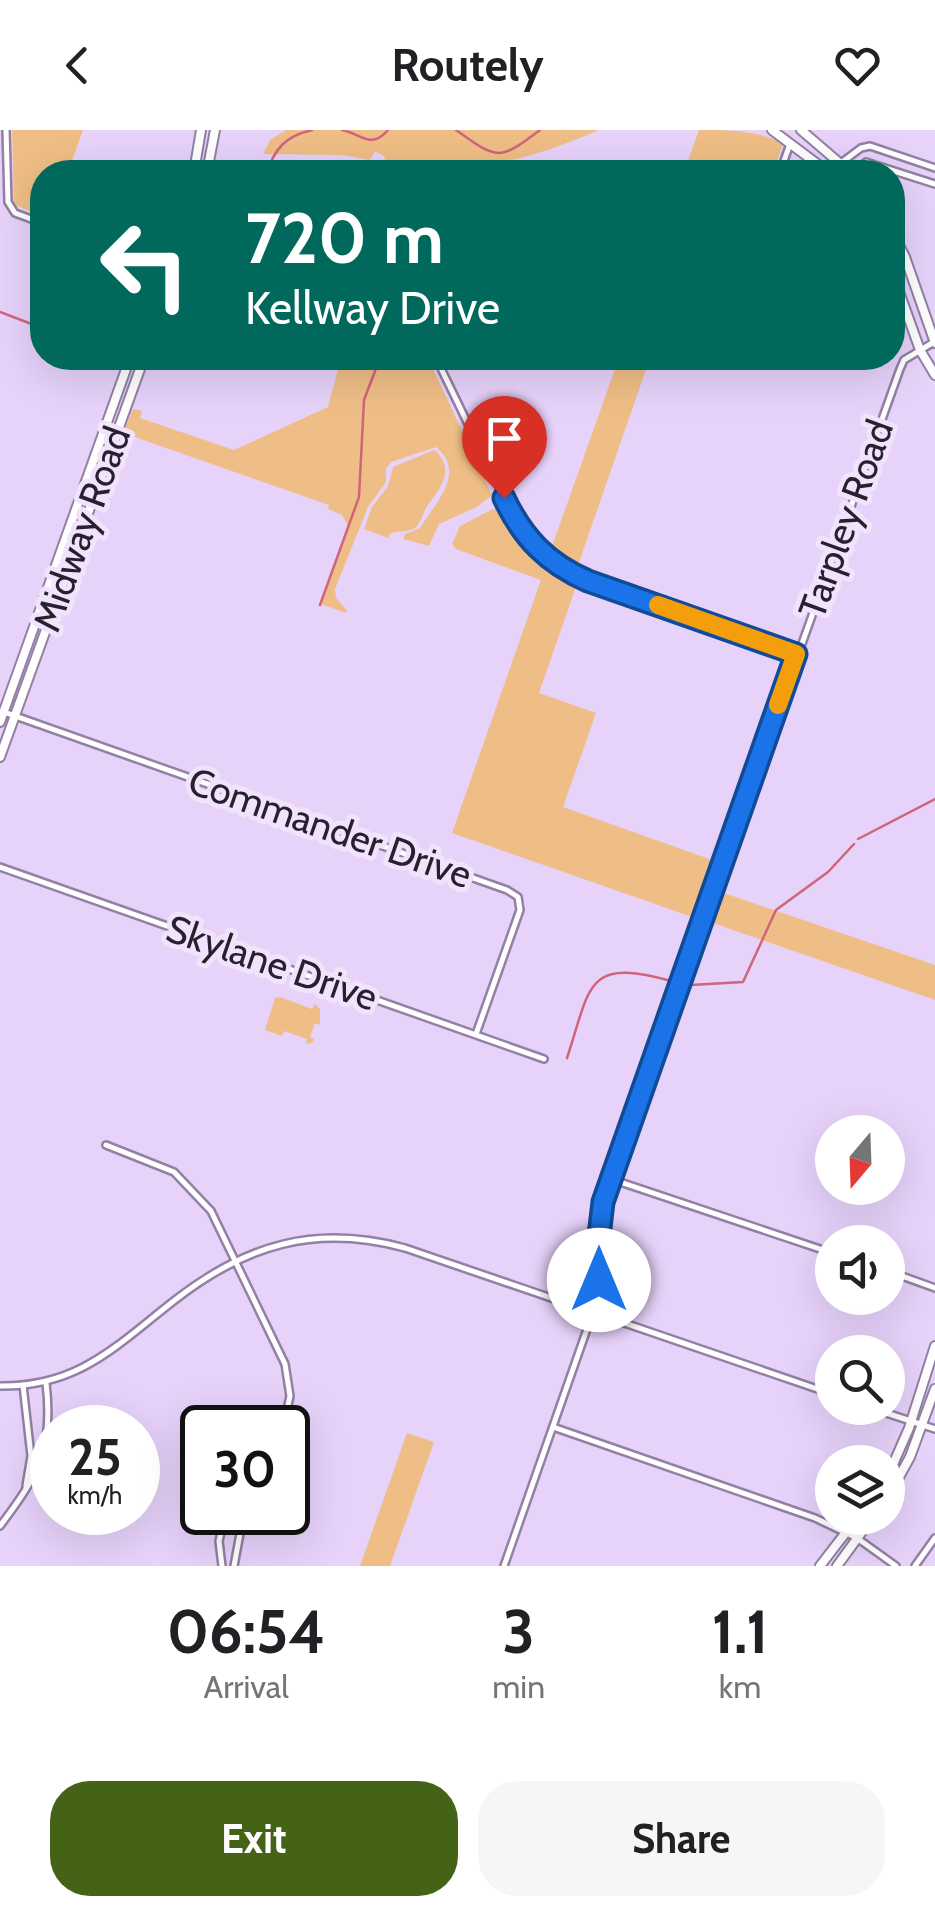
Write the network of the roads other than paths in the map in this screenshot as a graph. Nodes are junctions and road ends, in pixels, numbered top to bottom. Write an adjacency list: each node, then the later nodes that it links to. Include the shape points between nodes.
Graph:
1 (6, 130): 16 (street, via 8,202)
2 (201, 130): 7 (main road)
3 (215, 130): 8 (main road)
4 (772, 130): 6 (main road)
5 (802, 130): 11 (main road)
6 (791, 142): 9 (street); 10 (main road)
7 (196, 160)
8 (210, 160)
9 (784, 160)
10 (813, 160)
11 (839, 160)
12 (842, 160): 13 (street, via 870,146)
13 (935, 168)
14 (905, 174): 15 (street)
15 (935, 184)
16 (30, 219)
17 (905, 257): 19 (main road)
18 (905, 308): 20 (main road)
19 (935, 343): 20 (street, Tarpley Road)
20 (920, 350): 21 (street, Tarpley Road); 26 (main road)
21 (905, 359)
22 (126, 370): 27 (main road, Midway Road)
23 (139, 370): 28 (main road, Midway Road)
24 (442, 370): 31 (street, via 514,519 550,560 588,581)
25 (900, 370): 31 (street, Tarpley Road)
26 (935, 374)
27 (117, 395): 28 (main road); 29 (main road, Midway Road)
28 (128, 400): 30 (main road, Midway Road)
29 (72, 522): 30 (main road); 32 (main road, Midway Road)
30 (83, 526): 33 (main road, Midway Road)
31 (796, 654): 40 (street, Tarpley Road)
32 (4, 712): 33 (street, Commander Drive); 34 (main road, Midway Road)
33 (14, 716): 35 (main road, Midway Road); 37 (street, Commander Drive, via 508,890 520,910)
34 (0, 722)
35 (0, 758)
36 (0, 868): 37 (street, Skylane Drive)
37 (476, 1034): 38 (street, Skylane Drive)
38 (544, 1058)
39 (106, 1144): 42 (street, via 160,1164 188,1183)
40 (611, 1179): 41 (street); 45 (street, Tarpley Road, via 600,1216)
41 (815, 1247)
42 (237, 1259): 45 (street, via 305,1239 363,1238); 47 (street, via 98,1362); 52 (street, via 286,1364)
43 (905, 1278): 44 (street)
44 (935, 1288)
45 (593, 1312): 50 (street); 56 (street, Tarpley Road)
46 (935, 1346): 54 (main road)
47 (46, 1382): 49 (street); 60 (street, via 44,1450)
48 (0, 1386): 49 (street)
49 (24, 1386): 60 (street, via 31,1456)
50 (815, 1388)
51 (935, 1389): 55 (main road)
52 (288, 1405)
53 (905, 1420): 54 (street)
54 (909, 1421): 55 (street); 58 (main road)
55 (922, 1425): 57 (street); 59 (main road)
56 (552, 1426): 61 (street); 72 (street, Tarpley Road)
57 (935, 1429)
58 (901, 1445)
59 (905, 1468)
60 (25, 1489): 62 (street)
61 (815, 1518)
62 (0, 1526)
63 (220, 1535): 70 (street)
64 (240, 1535): 71 (street)
65 (844, 1535): 73 (main road)
66 (852, 1535): 68 (street)
67 (859, 1535): 68 (main road)
68 (857, 1538): 74 (main road); 75 (street)
69 (935, 1538): 76 (street)
70 (222, 1566)
71 (234, 1566)
72 (504, 1566)
73 (820, 1566)
74 (837, 1566)
75 (896, 1566)
76 (916, 1566)

